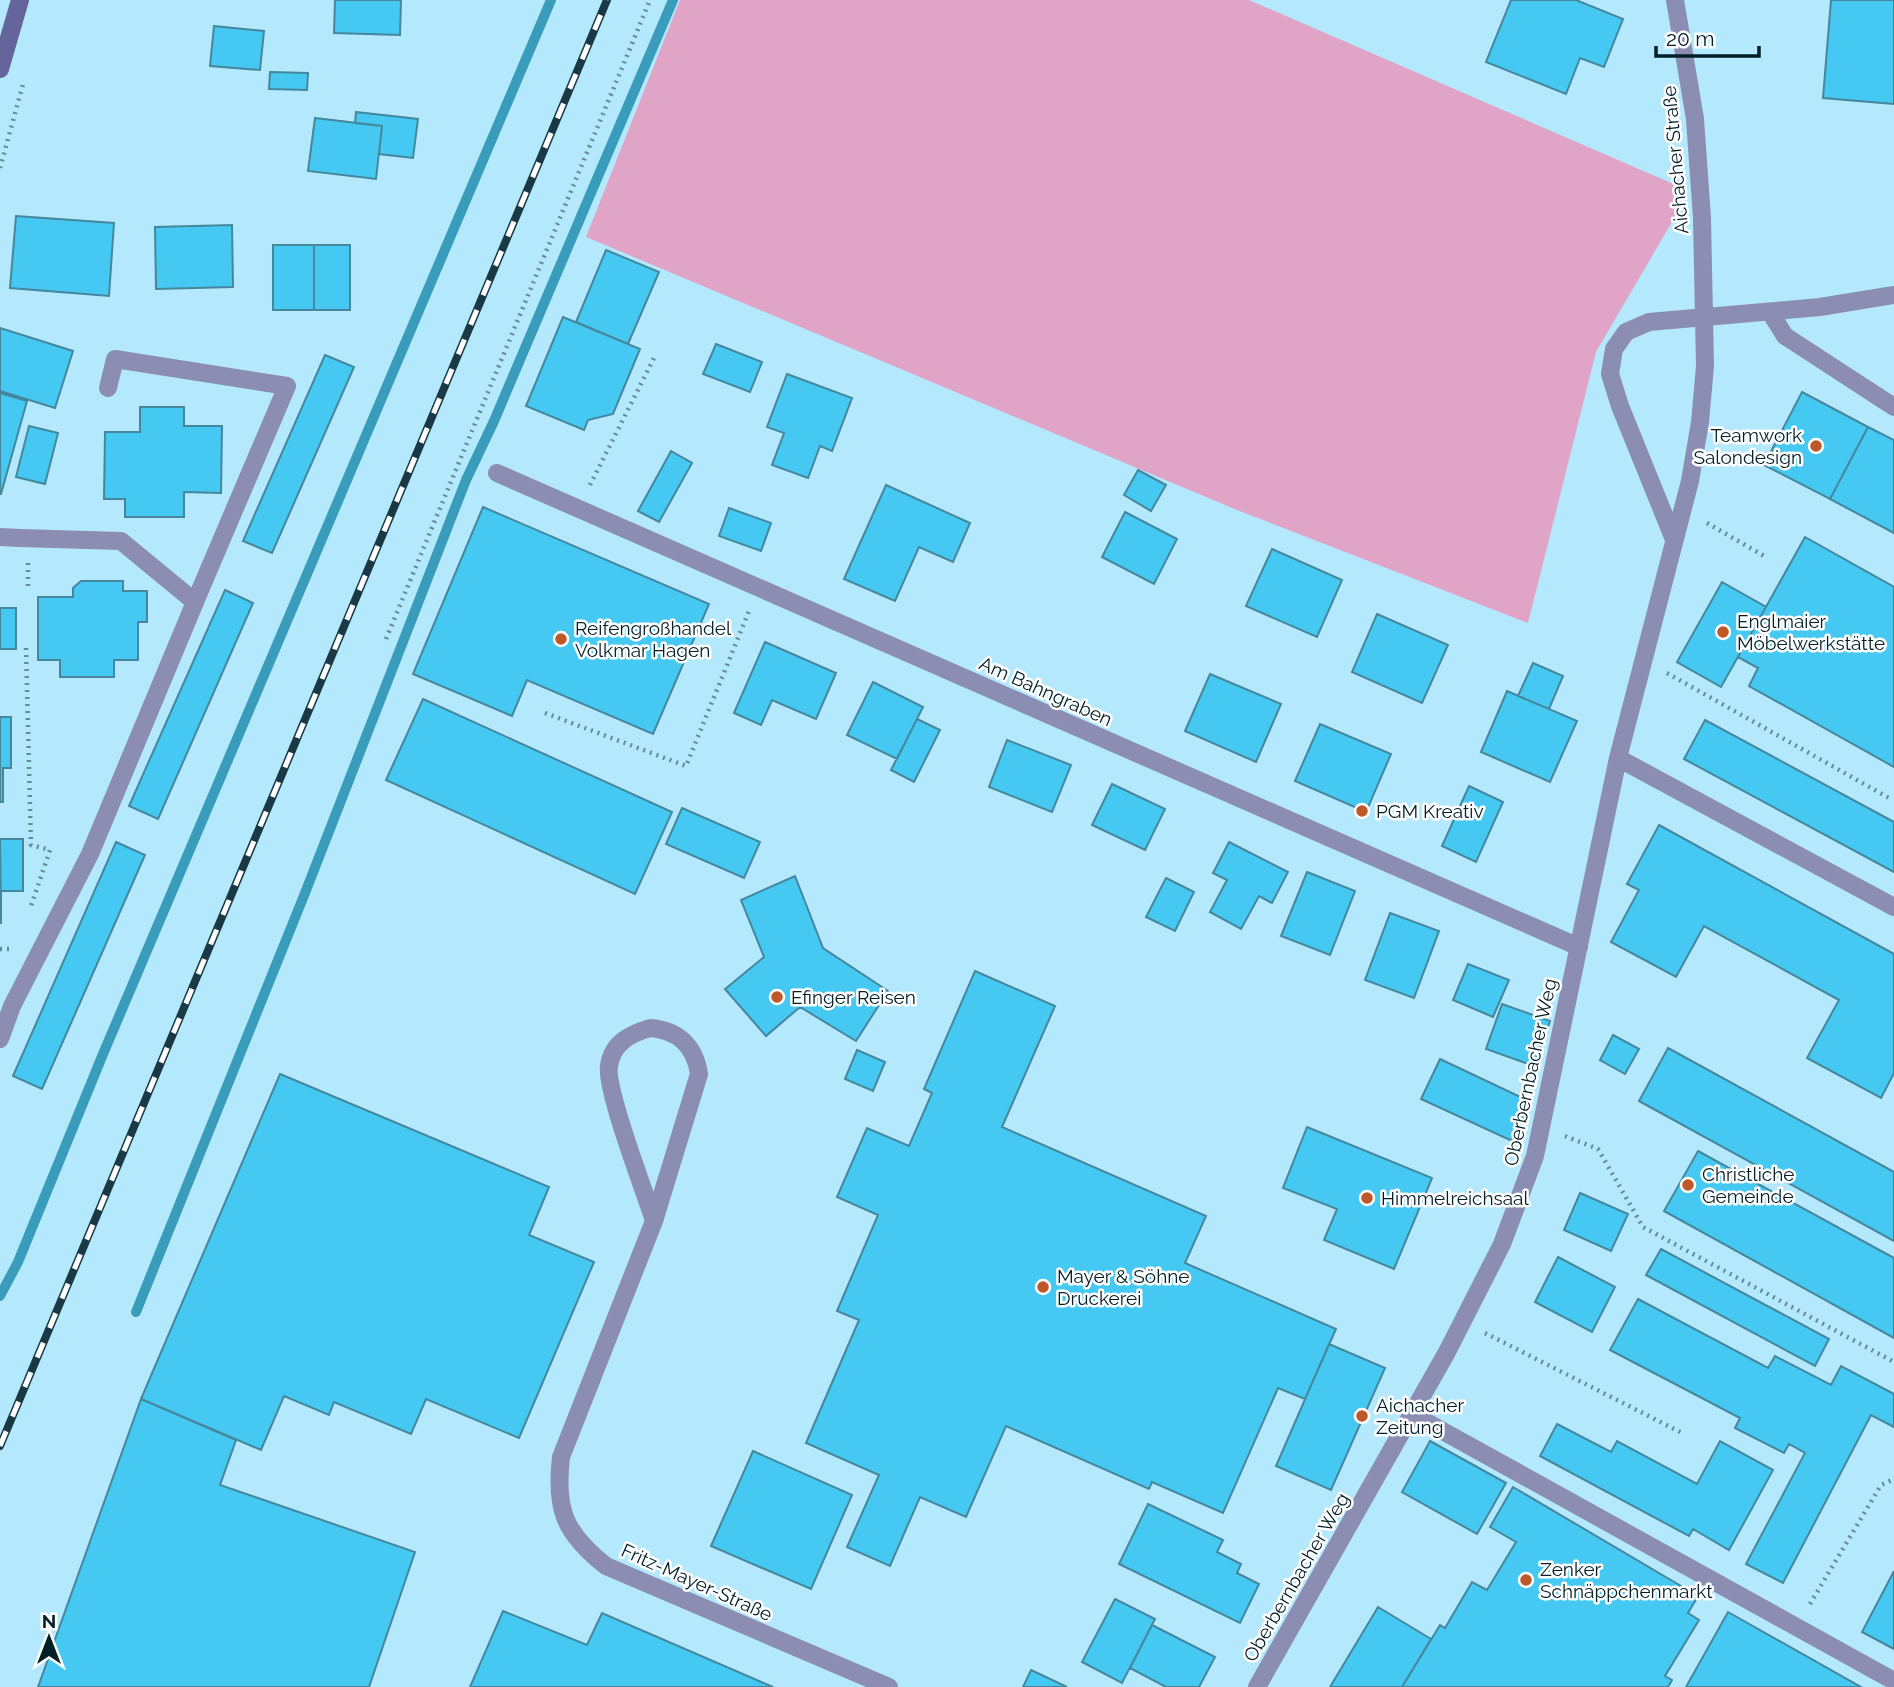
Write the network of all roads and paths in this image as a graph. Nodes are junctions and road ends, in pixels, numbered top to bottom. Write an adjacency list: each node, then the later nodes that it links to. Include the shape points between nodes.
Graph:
1 (20, 0): 4 (main road)
2 (650, 0): 19 (path)
3 (1675, 0): 7 (street, Aichacher Straße, via 1695,119)
4 (0, 69)
5 (1894, 295): 6 (street)
6 (1770, 312): 7 (street); 10 (street, via 1785,336)
7 (1705, 317): 12 (street, Oberbernbacher Weg, via 1700,422); 15 (street, via 1649,322 1626,332 1614,349 1609,374)
8 (654, 358): 13 (path)
9 (108, 388): 18 (street, via 115,359 287,386)
10 (1894, 407)
11 (497, 473): 13 (street, Am Bahngraben)
12 (1682, 508): 15 (street, Oberbernbacher Weg); 16 (path)
13 (578, 509): 17 (street, Am Bahngraben)
14 (0, 537): 18 (street, via 121,541)
15 (1674, 537): 21 (street, Oberbernbacher Weg)
16 (1766, 557)
17 (759, 588): 22 (path, via 686,766); 27 (street, Am Bahngraben)
18 (195, 601): 30 (street, via 90,854 12,1006)
19 (386, 639)
20 (26, 648): 26 (path, via 31,845 50,850)
21 (1644, 659): 23 (street, Oberbernbacher Weg); 24 (path)
22 (545, 713)
23 (1618, 758): 25 (street); 27 (street, Oberbernbacher Weg)
24 (1889, 798)
25 (1894, 907)
26 (29, 912)
27 (1578, 947): 31 (street, Oberbernbacher Weg)
28 (0, 949): 29 (path)
29 (17, 949)
30 (0, 1039)
31 (1542, 1127): 33 (street, Oberbernbacher Weg, via 1522,1198); 34 (path, via 1598,1149 1643,1227)
32 (654, 1221): 32 (street, Fritz-Mayer-Straße, via 699,1074 697,1059 678,1035 650,1028 635,1032 618,1045 608,1080); 40 (street, Fritz-Mayer-Straße, via 561,1457 558,1490 566,1523 582,1547 606,1566)
33 (1463, 1322): 35 (street, Oberbernbacher Weg); 36 (path)
34 (1894, 1362)
35 (1412, 1414): 38 (street); 41 (street, Oberbernbacher Weg)
36 (1684, 1434)
37 (1894, 1479): 38 (path, via 1881,1485)
38 (1796, 1627): 39 (street)
39 (1894, 1681)
40 (889, 1687)
41 (1257, 1687)

